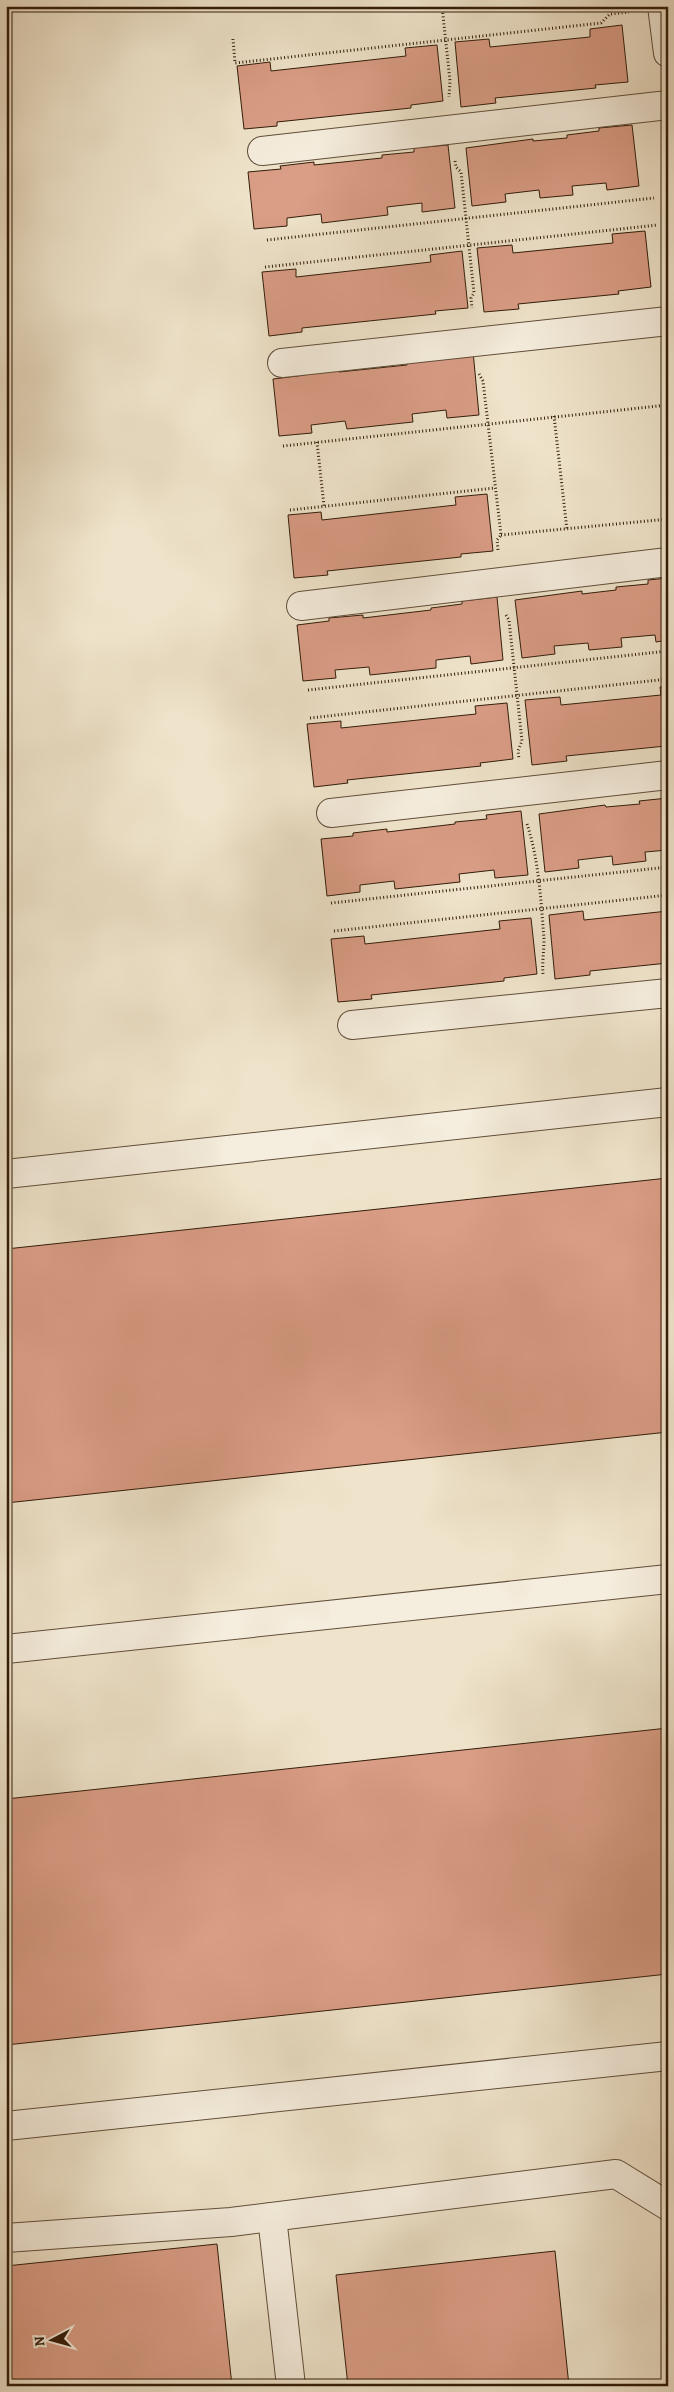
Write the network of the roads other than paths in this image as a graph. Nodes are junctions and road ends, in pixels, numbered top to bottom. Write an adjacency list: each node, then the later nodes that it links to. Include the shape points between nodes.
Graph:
1 (662, 6): 2 (lane)
2 (668, 53)
3 (668, 105): 4 (lane)
4 (262, 151)
5 (668, 321): 6 (lane)
6 (282, 363)
7 (668, 562): 8 (lane)
8 (302, 606)
9 (668, 775): 10 (lane)
10 (331, 813)
11 (668, 993): 12 (lane)
12 (352, 1025)
13 (668, 1102): 14 (lane)
14 (6, 1174)
15 (668, 1579): 16 (lane)
16 (6, 1649)
17 (668, 2056): 18 (lane)
18 (6, 2126)
19 (668, 2206): 20 (lane, via 616,2174)
20 (272, 2217): 21 (lane); 22 (lane)
21 (6, 2238)
22 (291, 2386)

